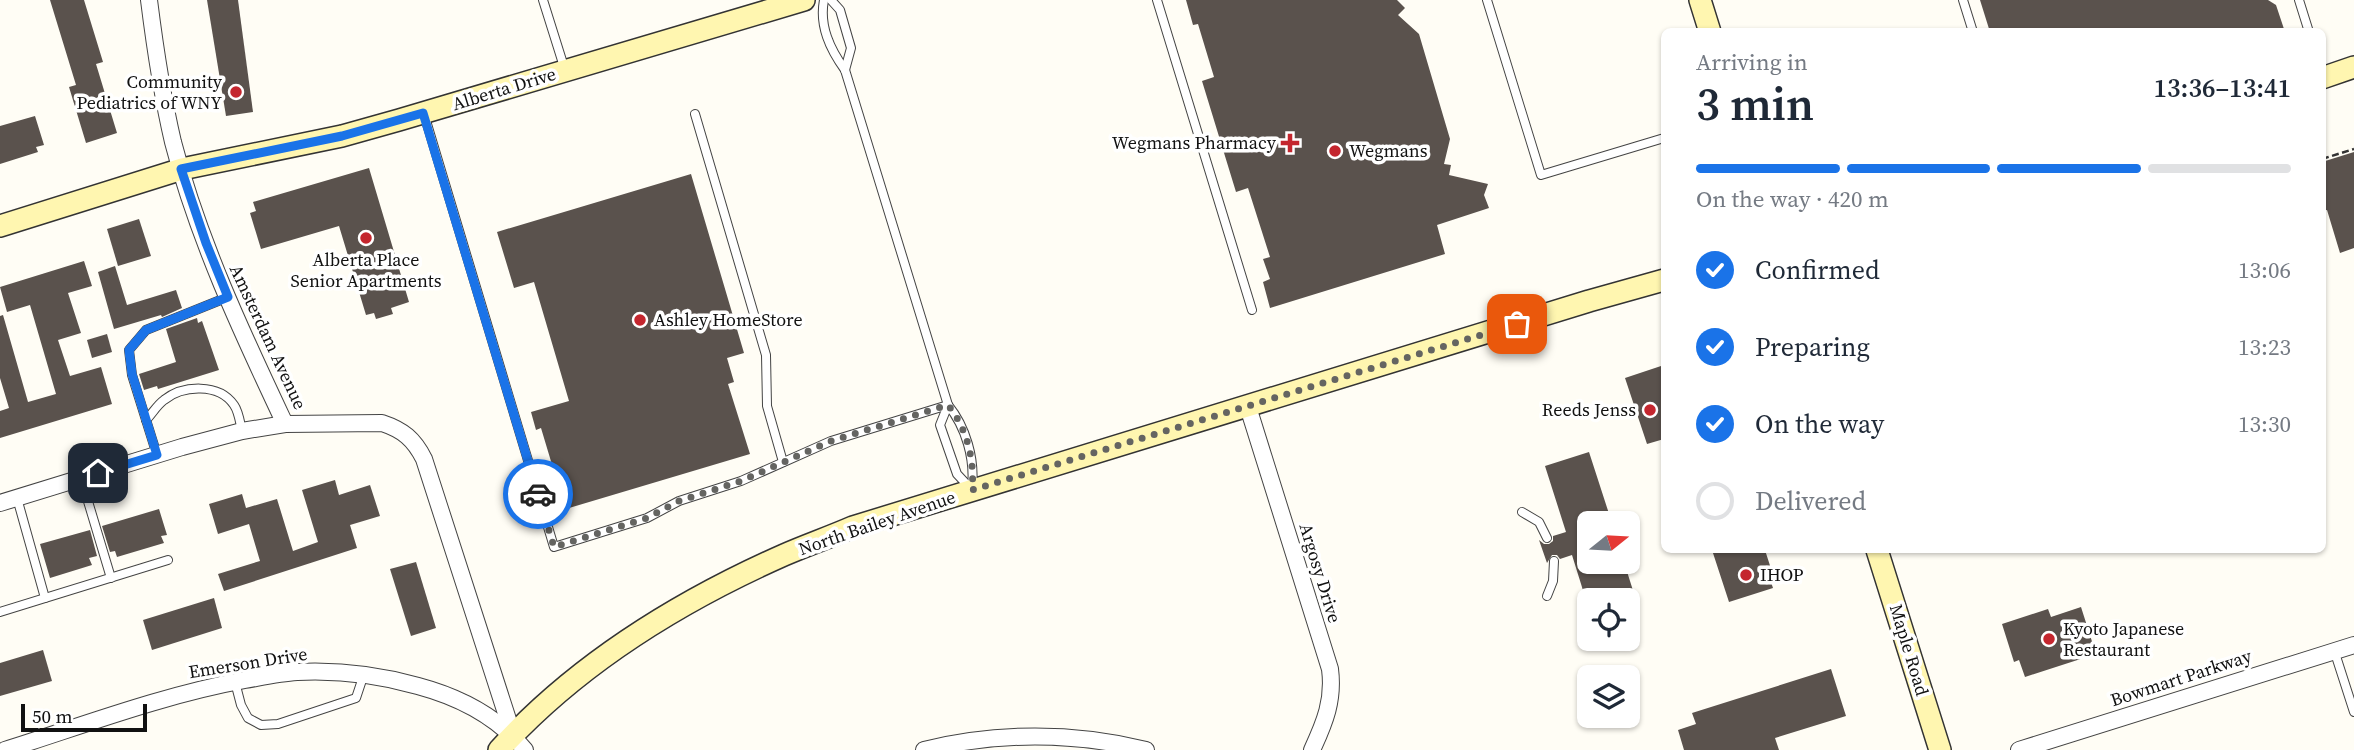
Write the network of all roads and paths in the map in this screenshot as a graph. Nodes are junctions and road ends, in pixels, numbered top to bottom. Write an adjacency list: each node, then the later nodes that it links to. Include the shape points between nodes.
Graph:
1 (149, 0): 23 (street, Amsterdam Avenue, via 162,92)
2 (543, 0): 15 (lane)
3 (804, 0): 15 (street, Alberta Drive)
4 (824, 0): 16 (lane, via 821,16 833,54)
5 (831, 0): 16 (lane, via 840,10 851,48)
6 (1157, 0): 27 (lane)
7 (1487, 0): 20 (lane, via 1541,175)
8 (1700, 0): 11 (street)
9 (1963, 0): 12 (lane)
10 (2299, 0): 13 (lane)
11 (1709, 28)
12 (1972, 28)
13 (2308, 28)
14 (2354, 67): 17 (street)
15 (565, 70): 18 (street, Alberta Drive)
16 (845, 70): 28 (lane)
17 (2326, 75)
18 (423, 113): 23 (street, Alberta Drive, via 342,136); 34 (lane, via 554,547 647,518 679,501)
19 (695, 114): 34 (lane, via 766,355 767,406)
20 (1661, 139)
21 (2354, 149): 22 (path)
22 (2326, 160)
23 (181, 169): 24 (street, Alberta Drive); 26 (street, Amsterdam Avenue)
24 (0, 226)
25 (1661, 281): 29 (street, North Bailey Avenue)
26 (228, 297): 30 (lane, via 146,330 129,350); 31 (street, Amsterdam Avenue)
27 (1252, 310)
28 (948, 405): 34 (lane, via 831,441); 36 (lane, via 959,419 974,469); 36 (lane, via 940,425 957,474)
29 (1248, 407): 36 (street, North Bailey Avenue); 57 (street, Argosy Drive, via 1330,669 1330,706)
30 (146, 420): 32 (lane, via 163,400 196,388 226,397 235,406); 33 (lane)
31 (285, 424): 32 (street); 53 (street, Amsterdam Avenue, via 382,423 395,427 417,446)
32 (243, 431): 33 (street)
33 (157, 455): 35 (street)
34 (783, 462)
35 (81, 478): 37 (street); 44 (lane)
36 (972, 490): 53 (street, North Bailey Avenue, via 853,527 701,596 591,666)
37 (17, 498): 38 (street); 46 (lane)
38 (0, 503)
39 (1522, 512): 40 (lane, via 1539,522)
40 (1547, 538)
41 (1878, 553): 58 (street, Maple Road)
42 (168, 560): 44 (lane)
43 (1554, 561): 45 (lane)
44 (111, 578): 46 (lane)
45 (1547, 596)
46 (45, 598): 47 (lane)
47 (0, 612)
48 (2354, 645): 49 (street, Bowmart Parkway)
49 (2334, 650): 52 (lane); 59 (street, Bowmart Parkway)
50 (365, 674): 51 (street, Emerson Drive, via 294,672); 51 (lane, via 356,698 278,724 261,725 248,718); 53 (street, Emerson Drive, via 435,690 468,704)
51 (235, 682): 54 (street, Emerson Drive)
52 (2354, 712)
53 (513, 745)
54 (5, 750)
55 (924, 750): 56 (street, via 1024,737 1069,737)
56 (1146, 750)
57 (1312, 750)
58 (1940, 750)
59 (2019, 750)

